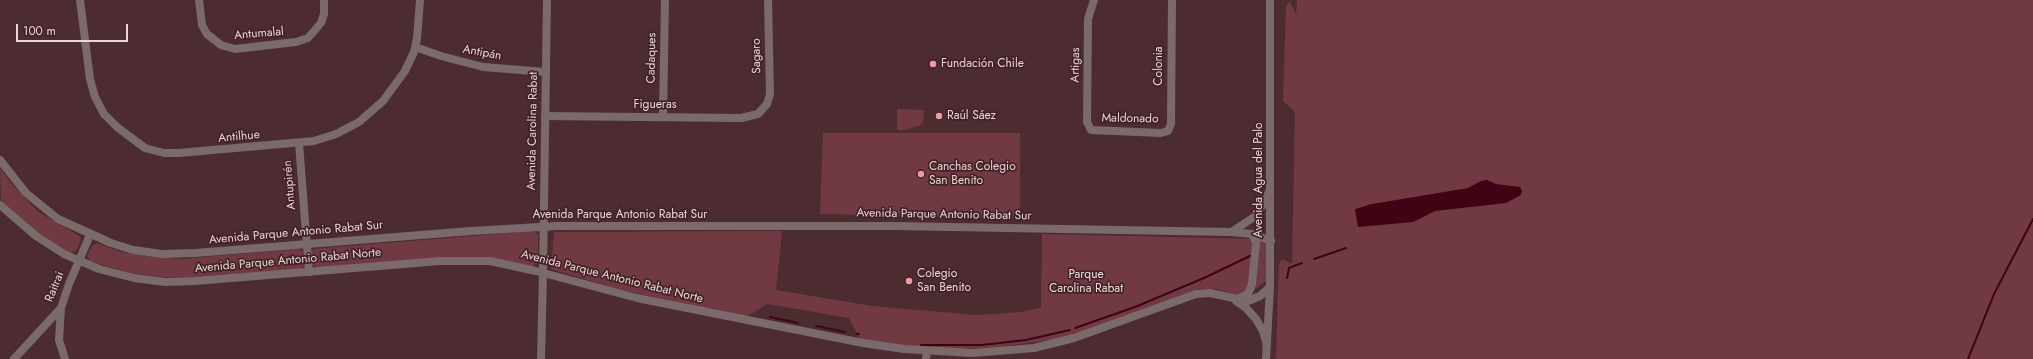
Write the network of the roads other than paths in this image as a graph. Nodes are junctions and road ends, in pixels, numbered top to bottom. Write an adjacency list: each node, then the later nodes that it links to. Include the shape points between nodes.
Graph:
1 (80, 0): 18 (street, Antilhue, via 90,79 95,98 110,121 145,148 179,153)
2 (199, 0): 3 (street, Antumalal, via 202,25 207,34 221,45 235,49 296,42 308,38 321,23)
3 (324, 0)
4 (420, 0): 11 (street, Antilhue)
5 (547, 0): 12 (street, Avenida Carolina Rabat)
6 (665, 0): 15 (street, Cadaques)
7 (768, 0): 13 (street, Sagaro, via 770,94)
8 (1094, 0): 16 (street, Artigas, via 1088,19 1087,122)
9 (1172, 0): 17 (street, Colonia, via 1171,124)
10 (1270, 0): 20 (street, Avenida Agua del Palo)
11 (415, 47): 12 (street, Antipán, via 482,67); 18 (street, Antilhue, via 405,71 391,93 371,113 336,134)
12 (546, 72): 14 (street, Avenida Carolina Rabat)
13 (763, 110): 15 (street, Figueras, via 748,117)
14 (545, 116): 15 (street, Figueras); 22 (street, Avenida Carolina Rabat)
15 (663, 117)
16 (1091, 130): 17 (street, Maldonado, via 1161,133)
17 (1168, 131)
18 (299, 143): 27 (street, Antupirén)
19 (0, 160): 25 (street, Avenida Parque Antonio Rabat Sur, via 17,184 40,206 58,219)
20 (1271, 186): 23 (street, via 1265,202 1254,217); 26 (street, Avenida Agua del Palo)
21 (0, 205): 28 (street, Avenida Parque Antonio Rabat Norte, via 36,236)
22 (544, 226): 23 (street, Avenida Parque Antonio Rabat Sur, via 895,226); 27 (street, Avenida Parque Antonio Rabat Sur); 30 (street, Avenida Carolina Rabat)
23 (1231, 232): 24 (street, Avenida Parque Antonio Rabat Sur)
24 (1252, 234): 26 (street, Avenida Parque Antonio Rabat Sur); 32 (street, via 1256,243 1252,284 1248,294)
25 (90, 235): 27 (street, Avenida Parque Antonio Rabat Sur, via 133,250 162,254); 28 (street, Raitrai)
26 (1271, 241): 31 (street, Avenida Agua del Palo)
27 (307, 244): 29 (street, Antupirén)
28 (79, 261): 29 (street, Avenida Parque Antonio Rabat Norte, via 116,274 165,282); 33 (street, Raitrai)
29 (309, 272): 30 (street, Avenida Parque Antonio Rabat Norte, via 466,260 514,265)
30 (543, 273): 35 (street, Avenida Parque Antonio Rabat Norte, via 695,311); 38 (street, Avenida Carolina Rabat)
31 (1270, 288): 32 (street, Avenida Parque Antonio Rabat Norte, via 1253,300); 34 (street, Avenida Agua del Palo)
32 (1236, 299): 34 (street, via 1256,318); 35 (street, Avenida Parque Antonio Rabat Norte, via 1210,293 1196,294 1074,338 1034,348 990,353)
33 (61, 308): 36 (street, Raitrai); 37 (street, via 59,340)
34 (1267, 346): 39 (street, Avenida Agua del Palo)
35 (927, 355)
36 (14, 359)
37 (65, 359)
38 (541, 359)
39 (1266, 359)

